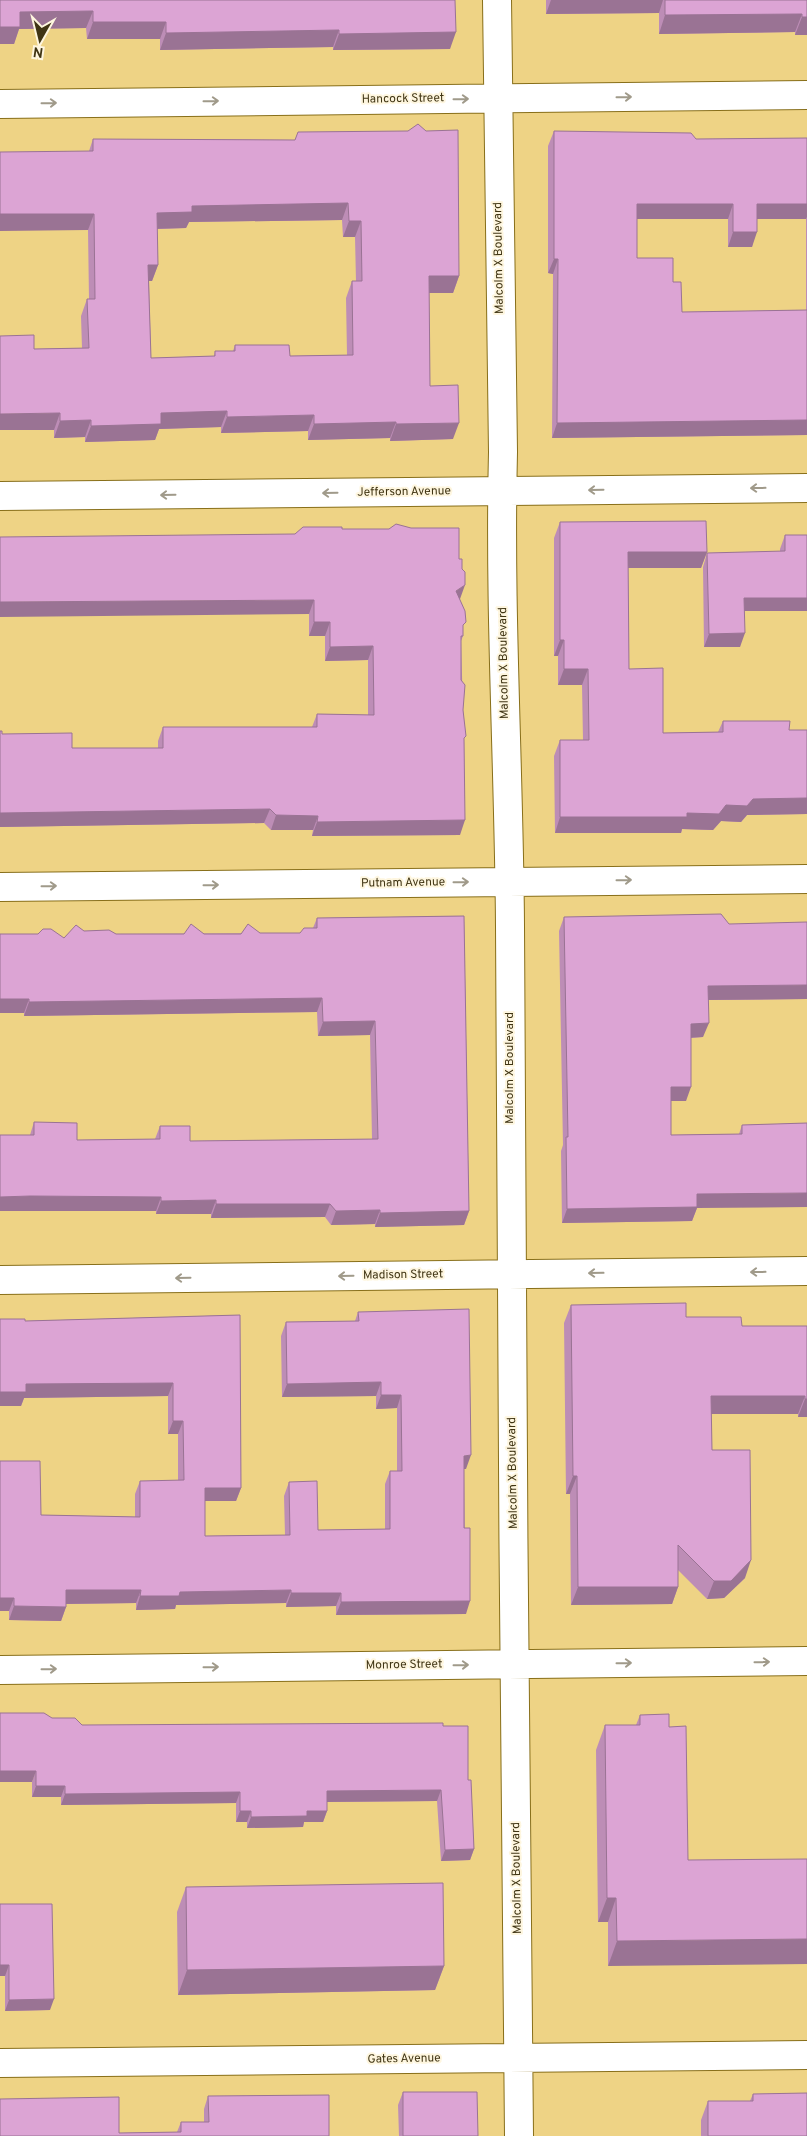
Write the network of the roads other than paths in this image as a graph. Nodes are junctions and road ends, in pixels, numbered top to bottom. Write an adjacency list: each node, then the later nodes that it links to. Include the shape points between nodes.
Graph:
1 (497, 0): 3 (street, Malcolm X Boulevard)
2 (807, 95): 3 (street, Hancock Street, one-way to 2)
3 (498, 98): 4 (street, Hancock Street, one-way to 3); 6 (street, Malcolm X Boulevard)
4 (0, 104)
5 (807, 488): 6 (street, Jefferson Avenue, one-way to 6)
6 (502, 491): 7 (street, Jefferson Avenue, one-way to 7); 9 (street, Malcolm X Boulevard)
7 (0, 496)
8 (807, 879): 9 (street, Putnam Avenue, one-way to 8)
9 (509, 882): 10 (street, Putnam Avenue, one-way to 9); 12 (street, Malcolm X Boulevard)
10 (0, 887)
11 (807, 1271): 12 (street, Madison Street, one-way to 12)
12 (510, 1274): 13 (street, Madison Street, one-way to 13); 15 (street, Malcolm X Boulevard)
13 (0, 1280)
14 (807, 1661): 15 (street, Monroe Street, one-way to 14)
15 (515, 1664): 16 (street, Monroe Street, one-way to 15); 18 (street, Malcolm X Boulevard)
16 (0, 1670)
17 (807, 2055): 18 (street, Gates Avenue)
18 (518, 2057): 19 (street, Gates Avenue); 20 (street, Malcolm X Boulevard)
19 (0, 2062)
20 (519, 2136)

